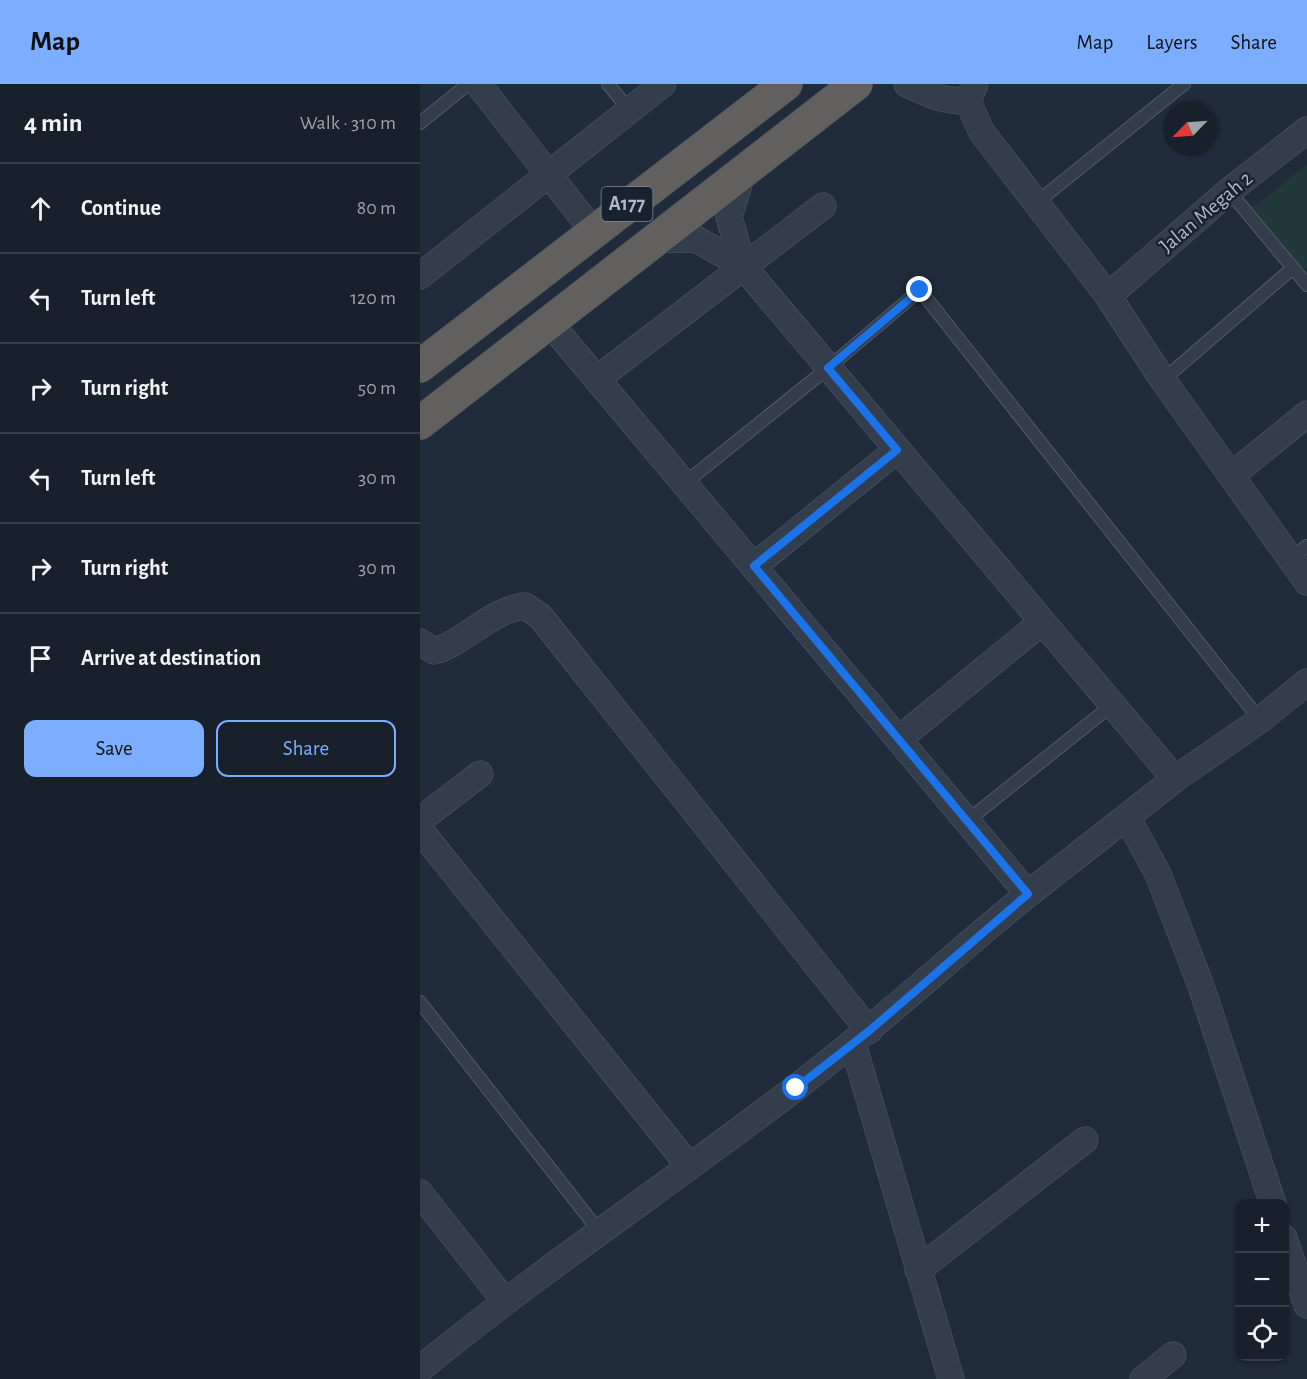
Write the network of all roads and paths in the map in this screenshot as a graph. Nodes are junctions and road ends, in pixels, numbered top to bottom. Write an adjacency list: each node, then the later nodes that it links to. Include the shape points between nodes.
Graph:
1 (468, 84): 11 (lane)
2 (478, 84): 14 (street)
3 (608, 84): 10 (lane)
4 (663, 84): 10 (street)
5 (786, 84): 18 (highway, A177)
6 (856, 84): 13 (highway, A177)
7 (907, 84): 9 (street, via 931,97)
8 (1184, 84): 16 (lane)
9 (972, 92): 16 (street, via 981,131)
10 (630, 111): 14 (street)
11 (420, 123)
12 (1307, 130): 15 (street, Jalan Megah 2)
13 (743, 171): 19 (highway, A177); 20 (street, via 729,217)
14 (550, 175): 18 (street); 22 (street)
15 (1229, 191): 21 (lane); 24 (street, Jalan Megah 2)
16 (1036, 203): 24 (street)
17 (823, 206): 20 (street)
18 (593, 231): 26 (highway, A177)
19 (655, 240): 20 (street, via 696,239); 25 (highway, A177)
20 (743, 266): 27 (street); 28 (street)
21 (1293, 268): 23 (lane); 29 (lane)
22 (420, 276)
23 (1307, 285)
24 (1108, 296): 29 (street)
25 (549, 322): 28 (street); 31 (highway, A177)
26 (420, 366)
27 (828, 368): 32 (street); 34 (lane); 42 (lane, via 920,290)
28 (597, 379): 34 (street)
29 (1163, 380): 33 (street)
30 (1307, 414): 33 (street)
31 (420, 423)
32 (897, 450): 36 (street); 38 (street)
33 (1232, 475): 35 (street)
34 (685, 483): 36 (street)
35 (1298, 553): 37 (street)
36 (754, 566): 43 (street)
37 (1307, 582)
38 (1042, 622): 41 (street); 43 (street)
39 (420, 642): 52 (street, via 434,651 452,646 508,608 525,606 540,616)
40 (1307, 682): 42 (street)
41 (1112, 705): 45 (street); 48 (lane)
42 (1260, 720): 45 (street)
43 (898, 739): 48 (street)
44 (480, 774): 47 (street)
45 (1175, 779): 46 (street)
46 (1126, 817): 50 (street); 56 (street, via 1158,874 1192,963)
47 (420, 820)
48 (968, 821): 50 (street)
49 (420, 830): 54 (street)
50 (1028, 894): 52 (street)
51 (420, 1002): 57 (lane)
52 (861, 1037): 54 (street); 59 (street)
53 (1085, 1140): 59 (street)
54 (689, 1166): 57 (street)
55 (420, 1193): 60 (street)
56 (1272, 1199)
57 (599, 1231): 60 (street)
58 (1289, 1253): 61 (street)
59 (918, 1270): 64 (street)
60 (504, 1300): 63 (street)
61 (1307, 1305)
62 (1173, 1355): 65 (street)
63 (421, 1366)
64 (951, 1379)
65 (1143, 1379)

